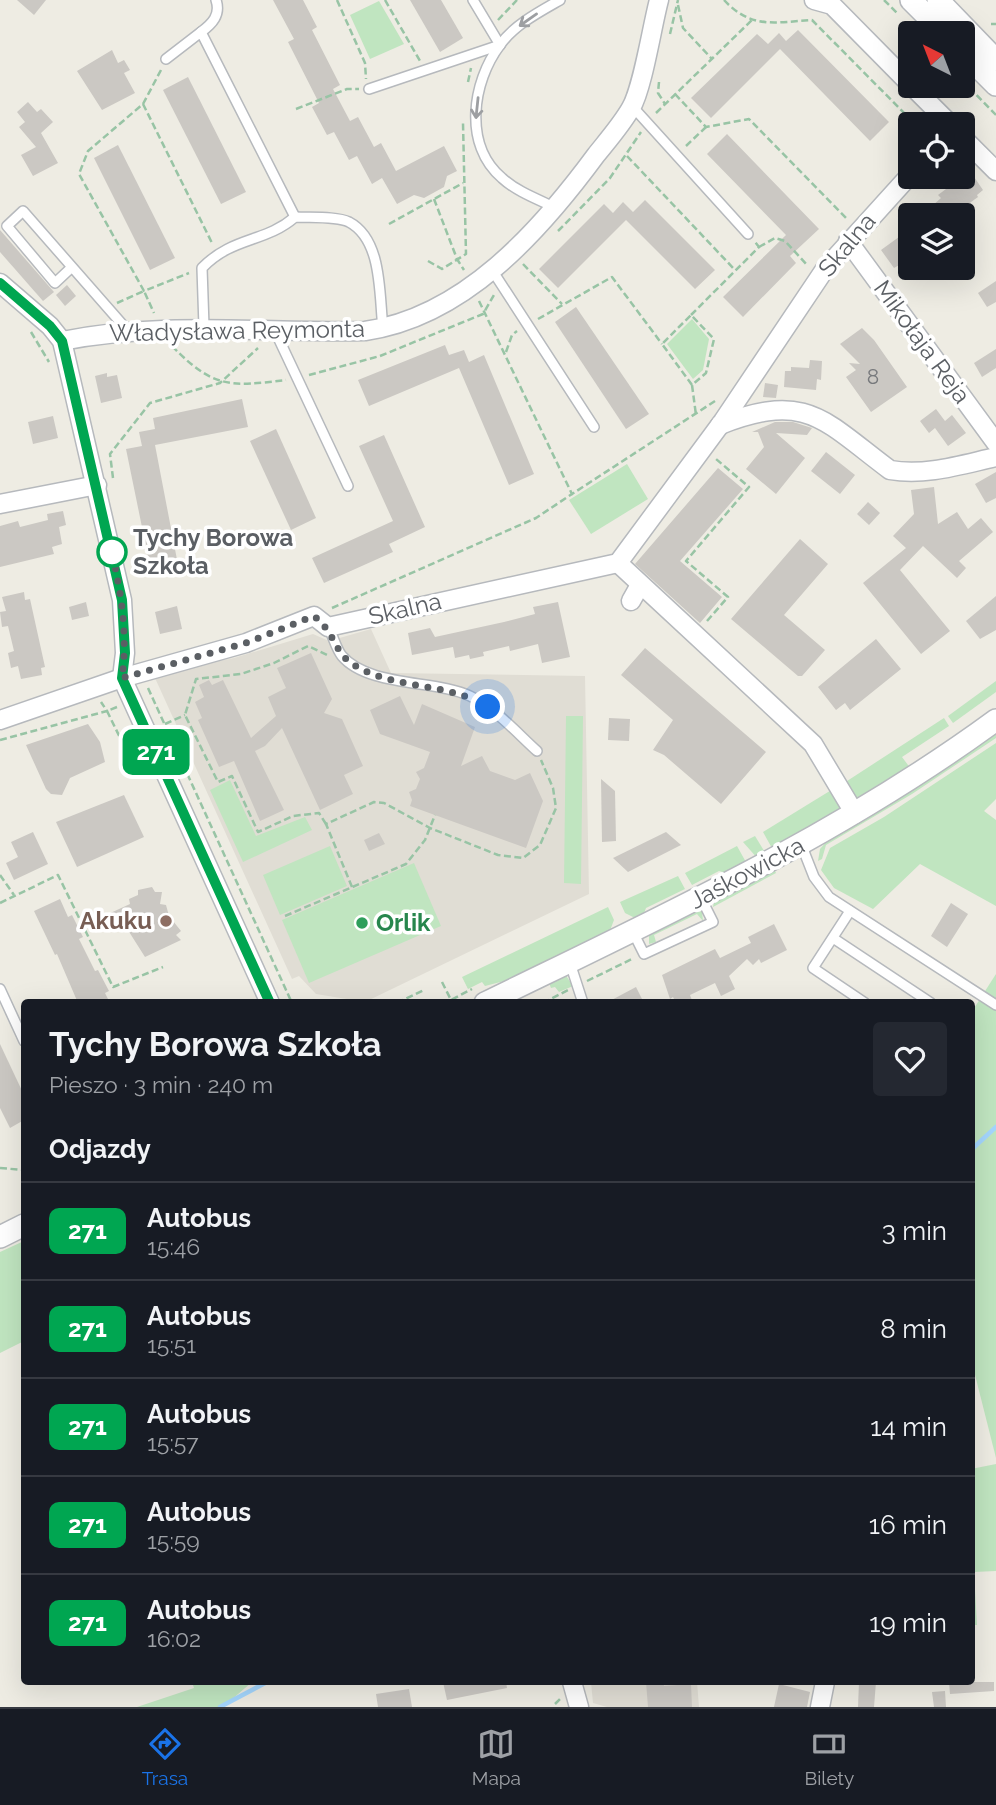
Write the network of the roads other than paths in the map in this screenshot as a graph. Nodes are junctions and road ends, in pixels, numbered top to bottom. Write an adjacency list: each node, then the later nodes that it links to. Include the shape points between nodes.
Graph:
1 (216, 0): 9 (lane, via 214,22)
2 (473, 0): 10 (lane)
3 (560, 0): 10 (lane, one-way to 10, via 526,20)
4 (814, 0): 14 (street, via 832,5)
5 (911, 0): 8 (street)
6 (938, 0): 12 (street)
7 (657, 1): 18 (street, Władysława Reymonta)
8 (932, 21)
9 (201, 33): 11 (lane); 24 (lane)
10 (500, 45): 16 (lane); 23 (lane, one-way to 23, via 480,81 475,117 481,151 501,178)
11 (166, 59)
12 (996, 60)
13 (975, 64): 15 (street)
14 (898, 72)
15 (996, 85)
16 (369, 89)
17 (924, 98): 19 (street)
18 (632, 106): 23 (street, Władysława Reymonta); 25 (lane)
19 (938, 112)
20 (975, 150): 21 (street)
21 (996, 171)
22 (898, 188): 26 (street, Skalna)
23 (554, 207): 28 (street, Władysława Reymonta)
24 (295, 217): 30 (lane, via 281,229 217,252 202,268); 31 (lane, via 348,222 368,239)
25 (748, 234)
26 (853, 235): 35 (street, Skalna); 37 (street, Mikołaja Reja)
27 (72, 267): 27 (lane, via 55,283 7,226 23,211); 33 (lane)
28 (496, 277): 31 (street, Władysława Reymonta); 36 (lane)
29 (0, 283): 34 (street)
30 (204, 327): 32 (street, Władysława Reymonta); 33 (street, Władysława Reymonta)
31 (383, 328): 32 (street, Władysława Reymonta)
32 (275, 331): 39 (lane)
33 (129, 332): 34 (street, Władysława Reymonta)
34 (62, 341): 40 (street)
35 (720, 425): 38 (street, via 764,410 805,412 821,417 890,470 904,472 923,473); 42 (street, Skalna)
36 (594, 426)
37 (996, 443)
38 (996, 457)
39 (348, 486)
40 (105, 487): 41 (street); 44 (street, via 122,600)
41 (0, 504)
42 (618, 563): 43 (street, Skalna); 48 (street, via 636,593 813,744)
43 (321, 621): 44 (street, Skalna); 47 (lane, via 341,656 355,666 468,694)
44 (122, 678): 45 (street, Skalna); 57 (street)
45 (1, 715)
46 (996, 720): 48 (street, Jaśkowicka)
47 (537, 751)
48 (855, 814): 49 (street, Jaśkowicka)
49 (801, 844): 50 (street, Jaśkowicka); 51 (lane, via 814,877 829,897)
50 (701, 898): 52 (street, Jaśkowicka); 52 (lane, via 713,922 644,954)
51 (850, 911): 53 (lane); 61 (lane)
52 (633, 931): 54 (street, Jaśkowicka)
53 (833, 938): 59 (lane, via 813,968); 60 (lane)
54 (570, 962): 56 (street, Jaśkowicka); 58 (lane)
55 (0, 989): 62 (lane)
56 (478, 996)
57 (268, 999)
58 (582, 999)
59 (851, 999)
60 (925, 999)
61 (996, 1005)
62 (21, 1034)
63 (21, 1226): 64 (street)
64 (0, 1237)
65 (573, 1685): 67 (street)
66 (824, 1685): 68 (street)
67 (579, 1707)
68 (820, 1707)

